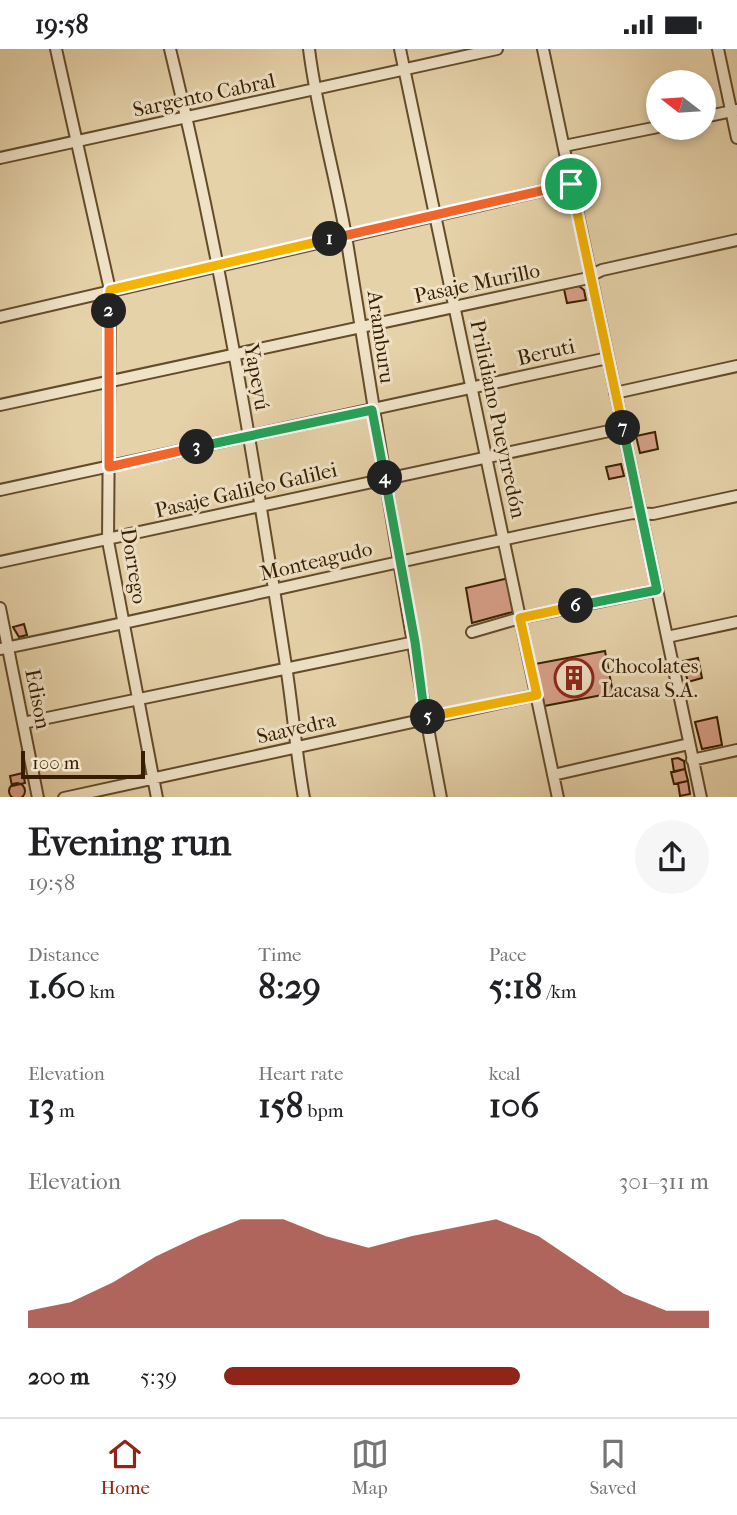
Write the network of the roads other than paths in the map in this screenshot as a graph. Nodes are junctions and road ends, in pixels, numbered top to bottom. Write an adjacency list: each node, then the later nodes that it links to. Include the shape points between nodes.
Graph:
1 (57, 49): 16 (street, Dorrego)
2 (170, 49): 13 (street, Yapeyú)
3 (309, 49): 10 (street, Aramburu)
4 (400, 49): 9 (street, Prilidiano Pueyrredón)
5 (497, 49): 8 (street, Sargento Cabral)
6 (543, 49): 17 (street)
7 (718, 49): 11 (street)
8 (467, 52): 9 (street, Sargento Cabral)
9 (405, 70): 10 (street, Sargento Cabral); 20 (street, Prilidiano Pueyrredón)
10 (314, 91): 13 (street, Sargento Cabral); 21 (street, Aramburu)
11 (734, 111): 12 (street); 15 (street)
12 (716, 115)
13 (187, 119): 16 (street, Sargento Cabral); 23 (street, Yapeyú)
14 (646, 129): 17 (street)
15 (737, 138)
16 (77, 141): 18 (street, Sargento Cabral); 25 (street, Dorrego)
17 (564, 146): 19 (street)
18 (0, 158)
19 (571, 184): 20 (street); 24 (street)
20 (435, 215): 21 (street); 26 (street, Prilidiano Pueyrredón)
21 (346, 235): 23 (street); 28 (street, Aramburu)
22 (737, 240): 24 (street, Pasaje Murillo)
23 (219, 266): 25 (street); 29 (street, Yapeyú)
24 (591, 276): 26 (street, Pasaje Murillo); 30 (street)
25 (110, 290): 27 (street); 32 (street, Dorrego)
26 (455, 308): 28 (street, Pasaje Murillo); 33 (street, Prilidiano Pueyrredón)
27 (0, 317)
28 (361, 327): 29 (street, Pasaje Murillo); 36 (street, Aramburu)
29 (233, 354): 32 (street, Pasaje Murillo); 38 (street, Yapeyú)
30 (608, 358): 33 (street, Beruti); 34 (street)
31 (737, 366): 34 (street)
32 (108, 380): 35 (street, Pasaje Murillo); 40 (street, Dorrego)
33 (472, 389): 36 (street, Beruti); 39 (street, Prilidiano Pueyrredón)
34 (615, 393): 37 (street)
35 (0, 405)
36 (372, 410): 38 (street, Beruti); 41 (street, Aramburu)
37 (623, 428): 39 (street, Pasaje Galileo Galilei); 45 (street)
38 (247, 435): 40 (street, Beruti); 44 (street, Yapeyú)
39 (487, 460): 41 (street, Pasaje Galileo Galilei); 46 (street, Prilidiano Pueyrredón)
40 (109, 467): 42 (street, Beruti); 47 (street, Dorrego)
41 (385, 479): 44 (street, Pasaje Galileo Galilei); 48 (street, Aramburu)
42 (0, 490)
43 (737, 496): 45 (street, Monteagudo)
44 (258, 507): 47 (street, Pasaje Galileo Galilei); 51 (street, Yapeyú)
45 (641, 515): 46 (street, Monteagudo); 50 (street)
46 (503, 538): 48 (street, Monteagudo); 53 (street, Prilidiano Pueyrredón)
47 (107, 541): 49 (street, Pasaje Galileo Galilei); 55 (street, Dorrego)
48 (400, 561): 51 (street, Monteagudo); 58 (street, Aramburu)
49 (0, 562)
50 (657, 590): 53 (street); 57 (street)
51 (273, 591): 55 (street, Monteagudo); 60 (street, Yapeyú)
52 (0, 608): 59 (street, Edison)
53 (520, 618): 56 (street); 61 (street, Prilidiano Pueyrredón)
54 (737, 622): 57 (street)
55 (124, 623): 59 (street, Monteagudo); 62 (street, Dorrego)
56 (472, 632)
57 (667, 637): 65 (street)
58 (415, 642): 60 (street); 63 (street, Aramburu)
59 (4, 648): 64 (street, Edison)
60 (287, 669): 62 (street); 66 (street, Yapeyú)
61 (537, 695): 63 (street, Saavedra); 69 (street, Prilidiano Pueyrredón)
62 (139, 699): 64 (street); 70 (street, Dorrego)
63 (425, 718): 66 (street, Saavedra); 75 (street, Aramburu)
64 (23, 723): 71 (street, Edison)
65 (689, 744): 68 (street); 69 (street)
66 (295, 749): 70 (street, Saavedra); 74 (street, Yapeyú)
67 (737, 750): 68 (street)
68 (692, 760): 77 (street)
69 (553, 775): 76 (street, Prilidiano Pueyrredón)
70 (155, 780): 72 (street, Saavedra); 73 (street, Dorrego)
71 (38, 797)
72 (64, 797)
73 (158, 797)
74 (304, 797)
75 (438, 797)
76 (558, 797)
77 (701, 797)

